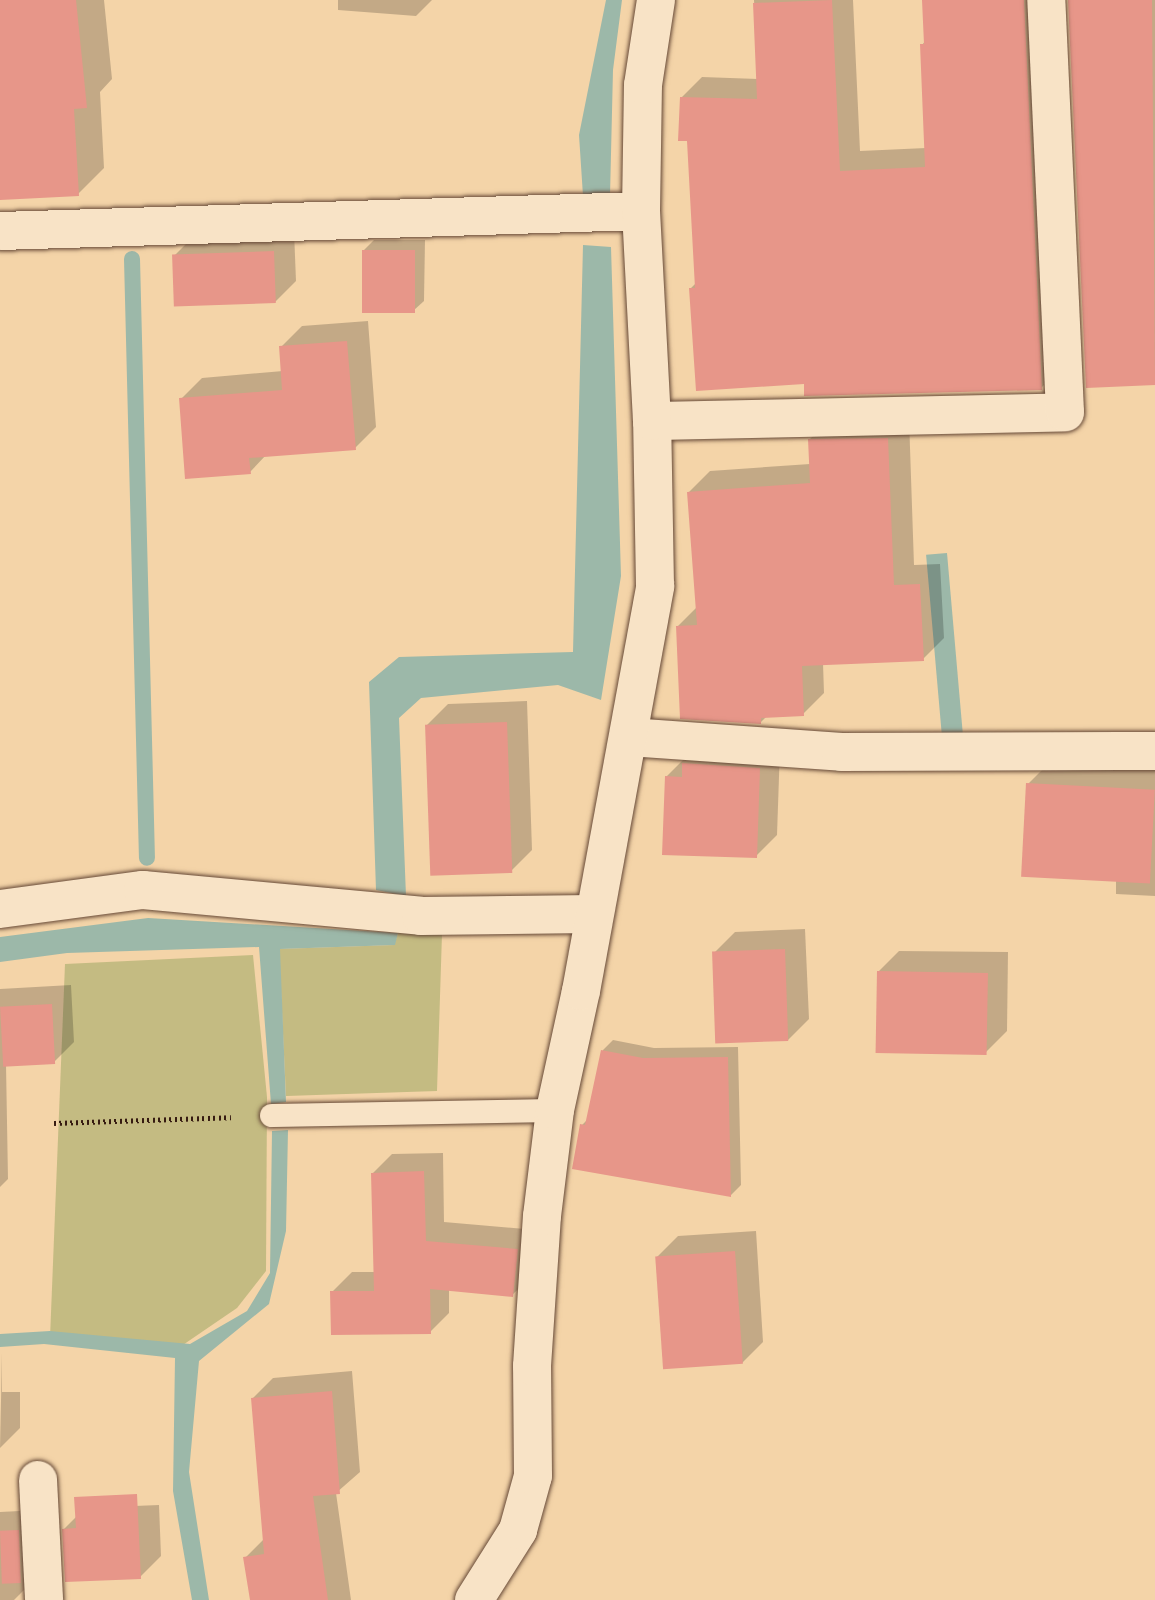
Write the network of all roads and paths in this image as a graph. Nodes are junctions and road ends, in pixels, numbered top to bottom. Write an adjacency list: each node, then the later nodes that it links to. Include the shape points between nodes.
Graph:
1 (656, 0): 3 (street, via 643,85)
2 (1046, 0): 5 (street, via 1065,412)
3 (641, 211): 4 (street); 5 (street)
4 (0, 231)
5 (652, 421): 6 (street, via 655,586)
6 (629, 737): 7 (street, via 841,752); 9 (street)
7 (1155, 751)
8 (0, 909): 9 (street, via 143,890 421,916)
9 (593, 914): 10 (street)
10 (555, 1110): 11 (lane); 15 (street, via 532,1366 533,1476 518,1530)
11 (271, 1115): 12 (path)
12 (54, 1123)
13 (38, 1480): 14 (street)
14 (44, 1600)
15 (474, 1600)

